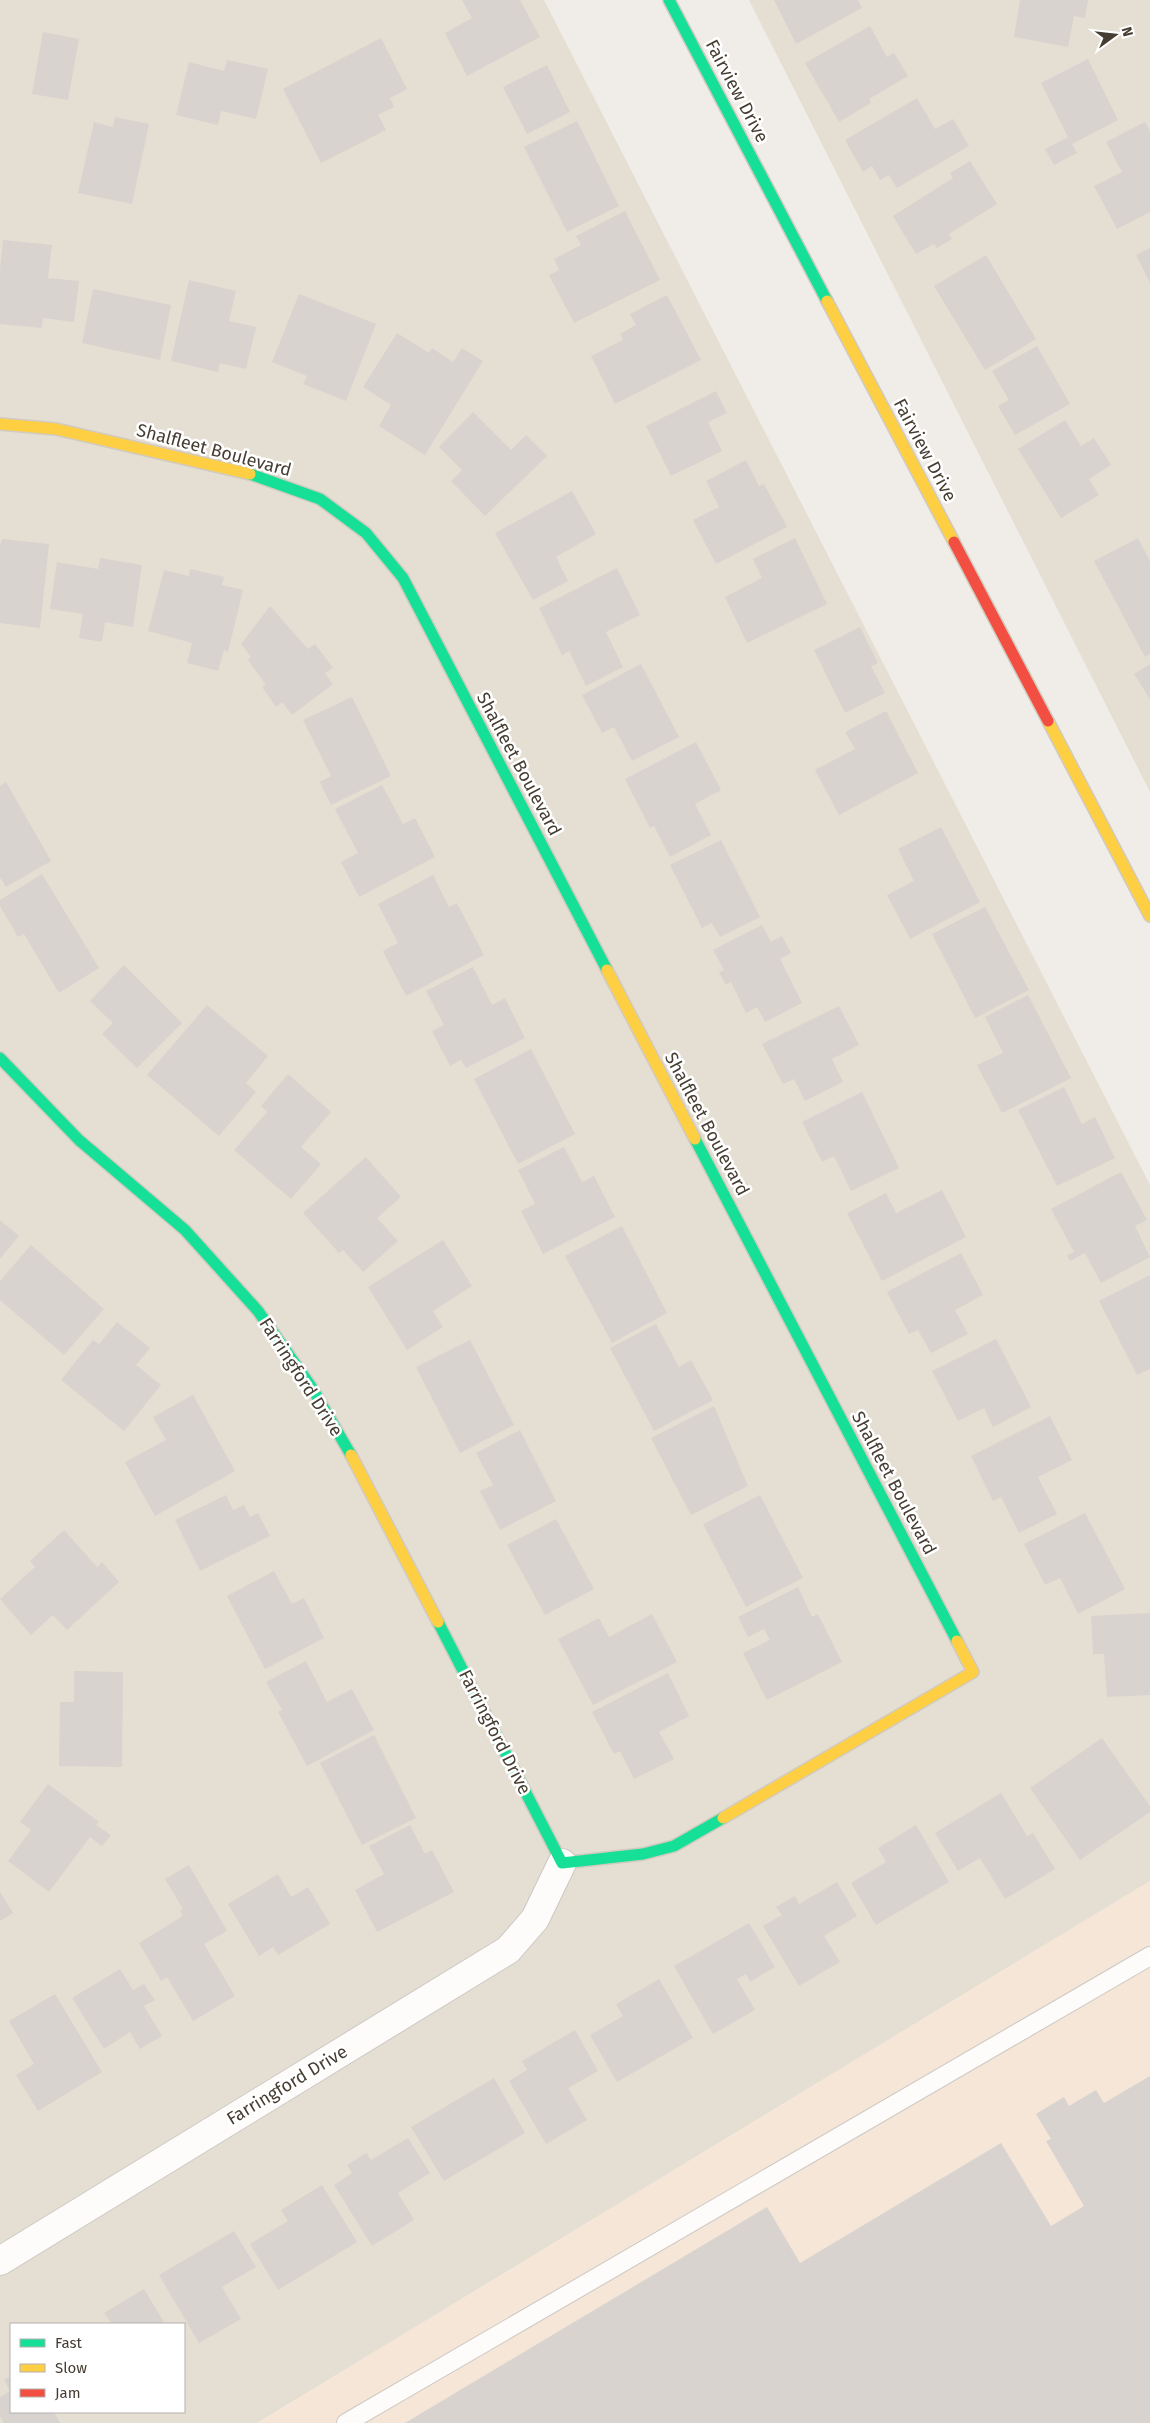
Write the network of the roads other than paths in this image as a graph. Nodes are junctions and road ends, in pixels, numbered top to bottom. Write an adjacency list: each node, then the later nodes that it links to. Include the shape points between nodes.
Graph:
1 (669, 0): 3 (street, Fairview Drive)
2 (0, 424): 5 (street, Shalfleet Boulevard, via 56,429 195,461 253,475 320,499 366,532 402,578 973,1672 674,1846 643,1854)
3 (1150, 916)
4 (0, 1058): 5 (street, Farringford Drive, via 79,1140 184,1230 258,1311 302,1373 360,1471)
5 (562, 1863): 7 (street, Farringford Drive, via 535,1919 508,1950)
6 (1150, 1956): 8 (lane)
7 (0, 2261)
8 (346, 2423)

